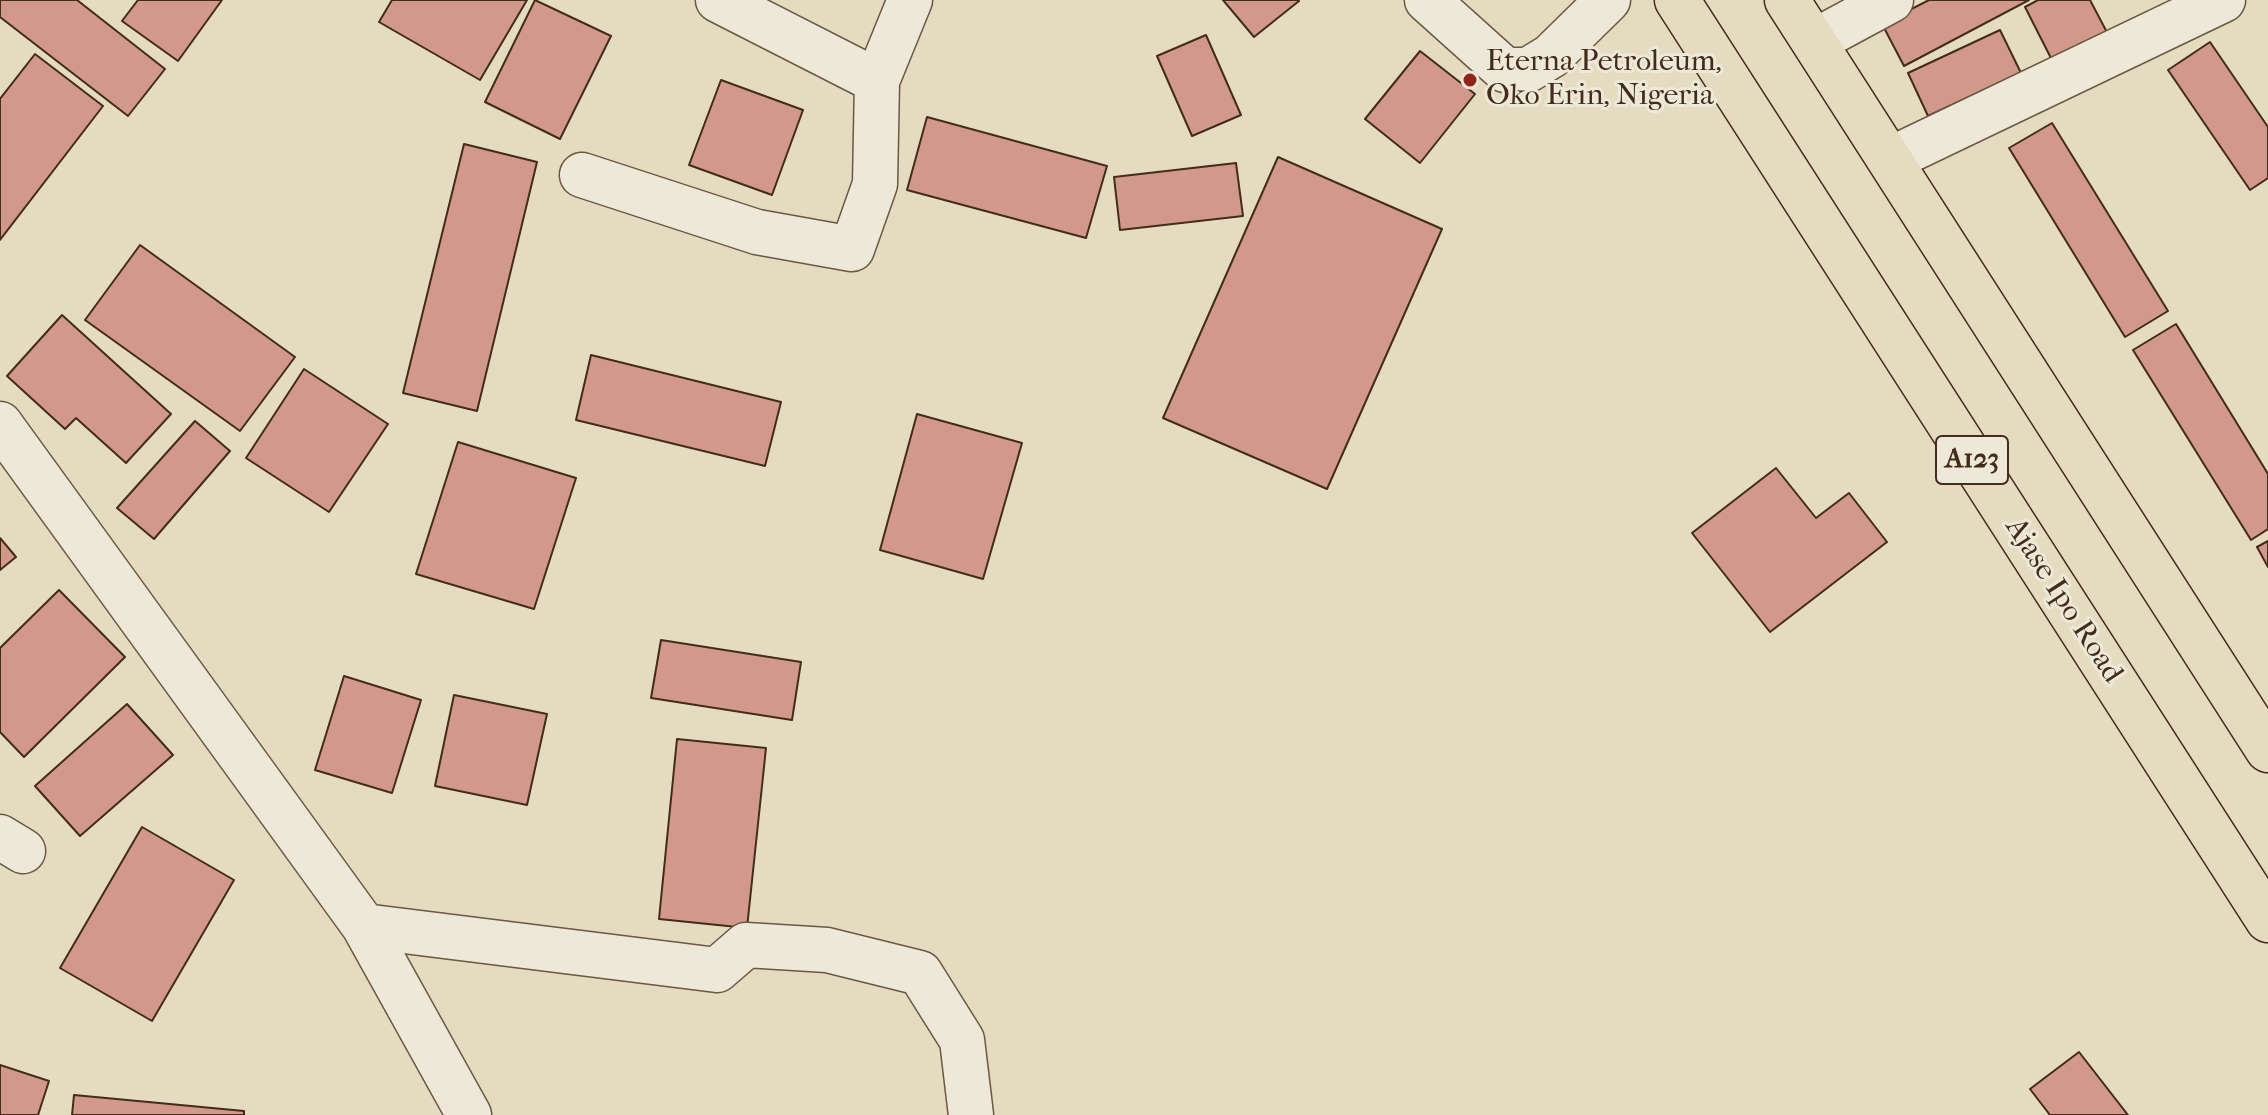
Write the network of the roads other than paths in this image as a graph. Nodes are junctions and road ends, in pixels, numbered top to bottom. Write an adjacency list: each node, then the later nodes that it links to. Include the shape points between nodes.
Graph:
1 (718, 0): 10 (street)
2 (910, 0): 10 (street)
3 (1427, 0): 4 (street, via 1505,70 1528,70 1551,56)
4 (1608, 0)
5 (1677, 0): 15 (highway, Ajase Ipo Road / A123)
6 (1787, 0): 9 (highway)
7 (1891, 0): 9 (street)
8 (2223, 0): 11 (street)
9 (1815, 41): 11 (highway)
10 (877, 81): 12 (street, via 875,184 852,249 757,232)
11 (1891, 159): 14 (highway)
12 (582, 175)
13 (0, 424): 16 (street)
14 (2268, 750)
15 (2268, 920)
16 (364, 926): 17 (street); 18 (street, via 717,970 746,945 827,950 920,973 962,1040)
17 (469, 1115)
18 (971, 1115)

